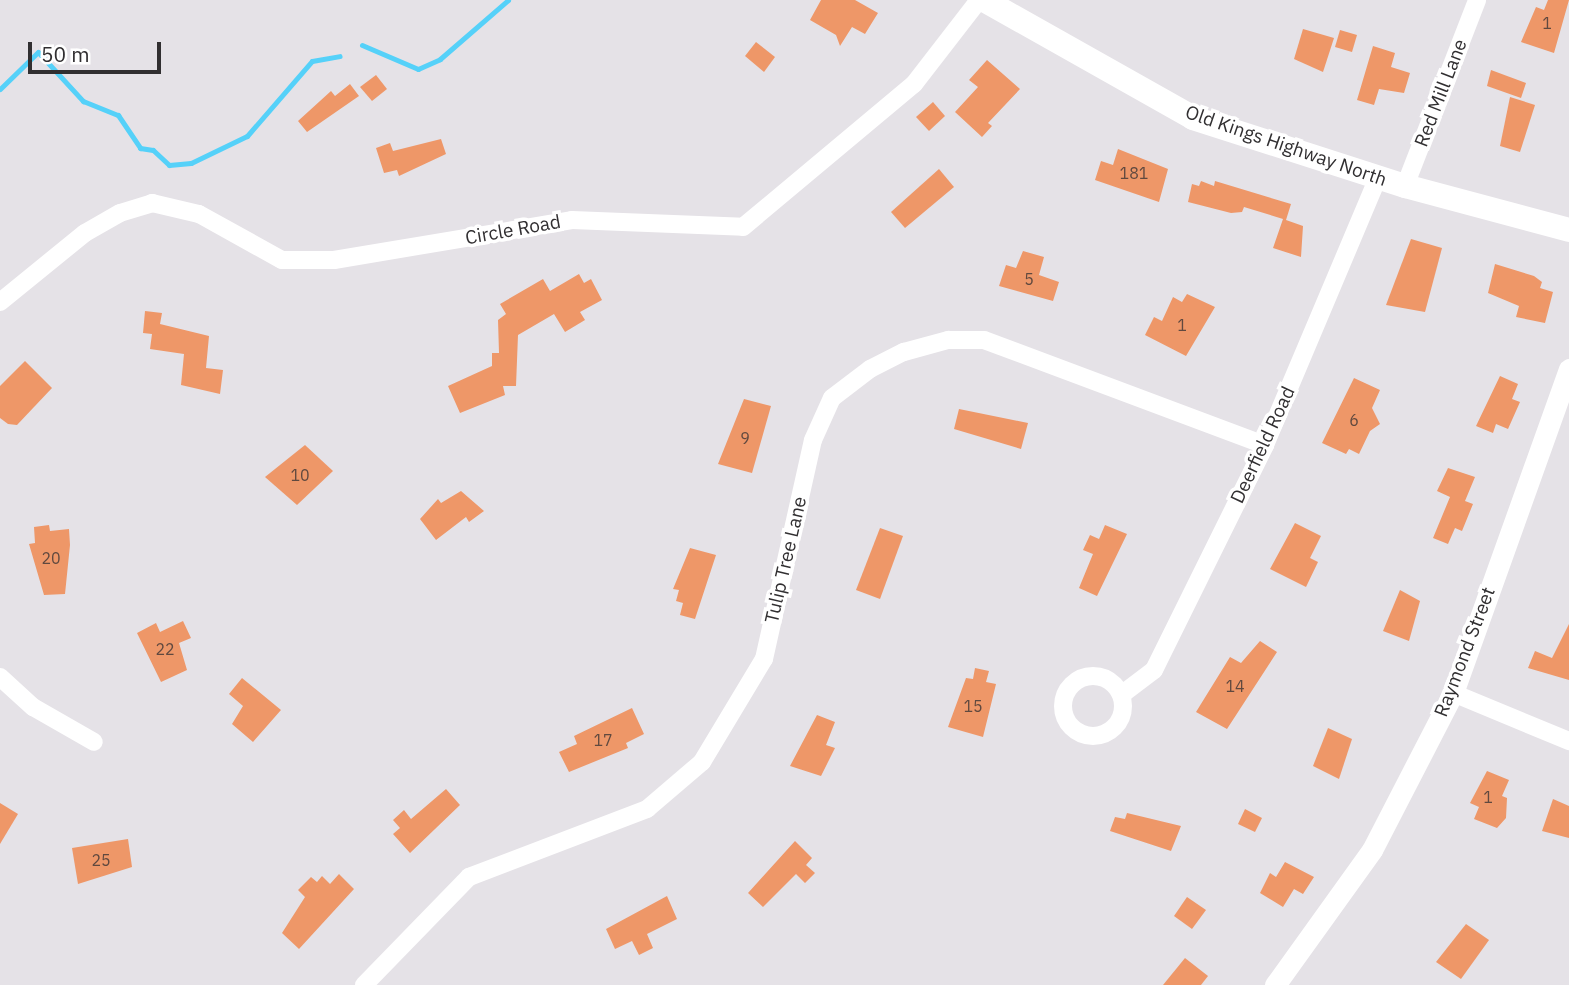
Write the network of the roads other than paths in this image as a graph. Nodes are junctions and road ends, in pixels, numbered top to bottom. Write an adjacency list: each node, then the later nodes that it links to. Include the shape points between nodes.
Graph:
1 (981, 0): 3 (main road, Old Kings Highway North, via 1193,118); 6 (street, Circle Road, via 914,84 743,227 572,220 334,260 282,260 199,214 152,203 120,213 85,233)
2 (1477, 0): 4 (street, Red Mill Lane)
3 (1378, 178): 4 (main road, Old Kings Highway North); 8 (street, Deerfield Road)
4 (1405, 186): 5 (main road, Old Kings Highway North)
5 (1569, 230)
6 (0, 302)
7 (1569, 369): 10 (street, Raymond Street)
8 (1265, 445): 11 (street, Deerfield Road, via 1154,670); 14 (street, Tulip Tree Lane, via 984,340 948,340 904,352 870,369 832,398 813,440 764,659 702,762 647,810 469,877)
9 (0, 677): 13 (street, via 33,707)
10 (1453, 693): 12 (street); 15 (street, Raymond Street, via 1372,850)
11 (1121, 695)
12 (1569, 741)
13 (94, 742)
14 (363, 985)
15 (1275, 985)

